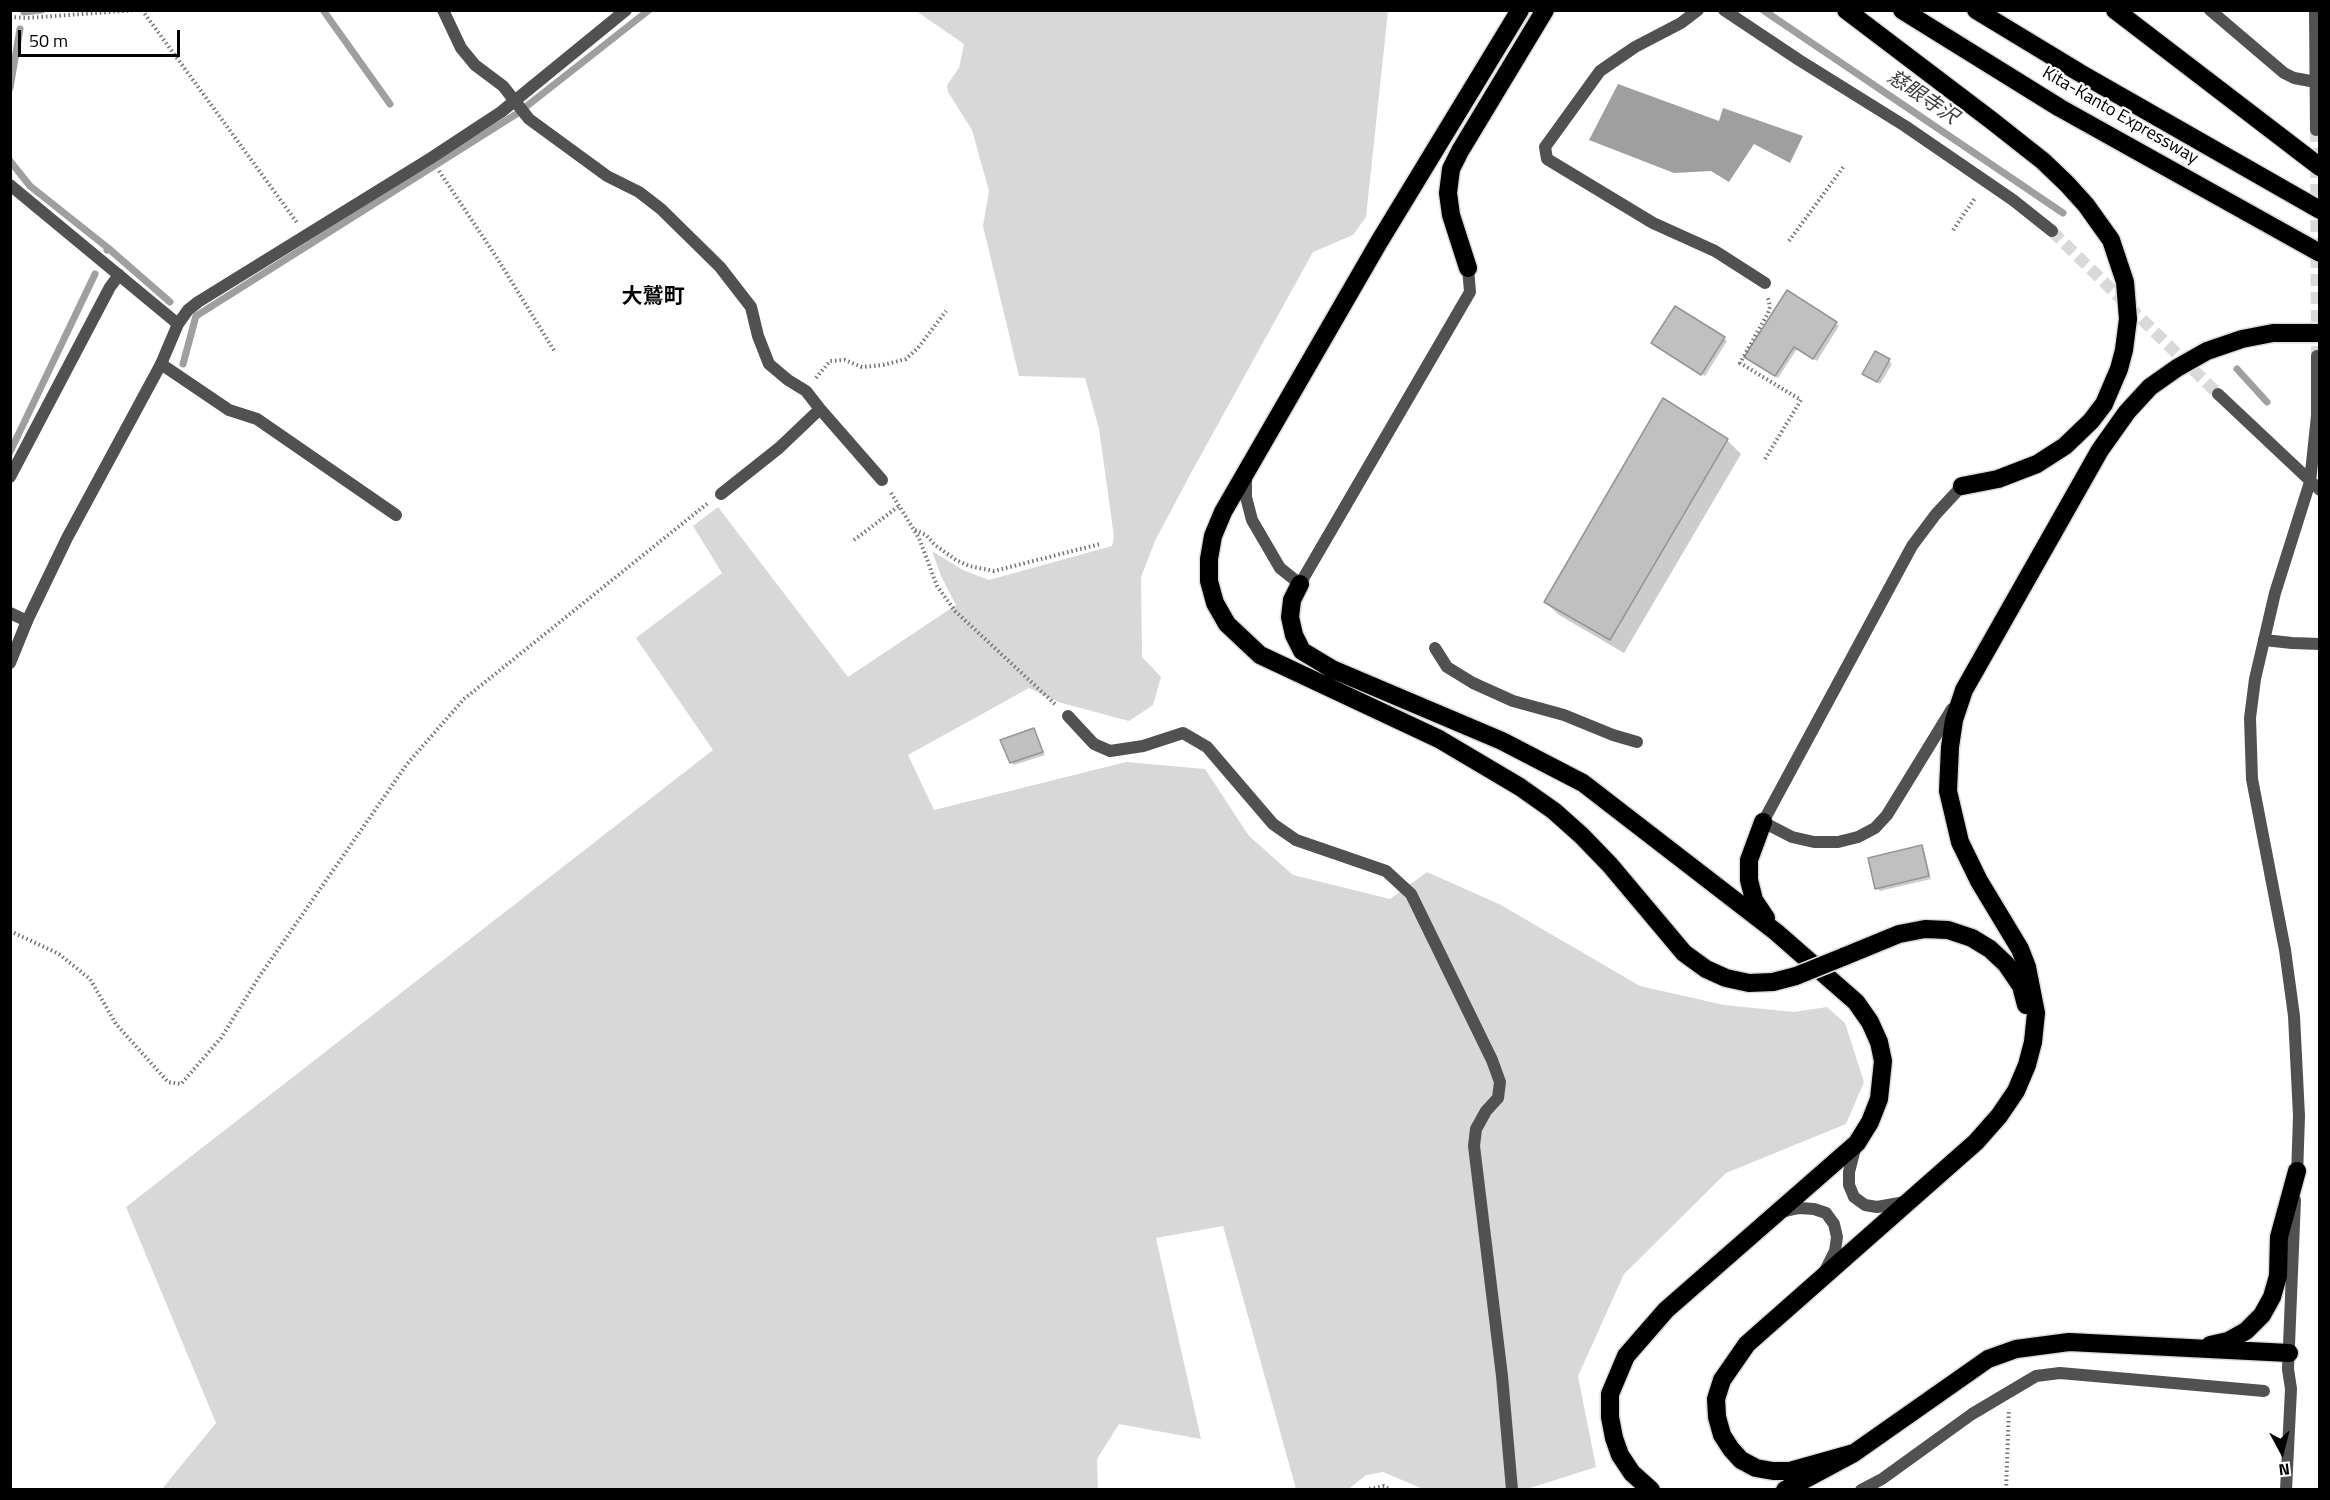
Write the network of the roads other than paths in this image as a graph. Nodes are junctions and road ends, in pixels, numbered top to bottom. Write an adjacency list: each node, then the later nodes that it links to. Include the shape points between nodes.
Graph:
1 (443, 10): 14 (street, via 461,48)
2 (626, 10): 14 (street)
3 (1520, 10): 31 (highway, via 1379,242)
4 (1545, 10): 22 (highway, via 1451,170 1451,215)
5 (1698, 10): 24 (street, via 1600,71 1545,147 1547,159 1653,223 1715,251)
6 (1724, 10): 20 (street, via 1905,126)
7 (1846, 10): 34 (highway, via 1991,120 2067,184 2111,240 2125,282 2128,319 2124,350 2104,404 2091,421 2065,446 2037,464 1998,479)
8 (1902, 10): 21 (highway, Kita-Kanto Expressway, via 2060,108)
9 (1976, 10): 19 (highway, Kita-Kanto Expressway)
10 (2115, 10): 17 (highway)
11 (2210, 10): 13 (street, via 2284,73)
12 (2315, 10): 13 (street)
13 (2316, 82): 15 (street)
14 (514, 101): 25 (street, via 430,158 198,302); 30 (street, via 529,119 561,144 661,209 720,267 751,307 769,364 806,391)
15 (2318, 113): 16 (street)
16 (2316, 130)
17 (2319, 167)
18 (10, 185): 23 (street)
19 (2319, 210)
20 (2052, 231)
21 (2319, 253)
22 (1468, 268): 38 (street, via 1470,292)
23 (119, 275): 25 (street); 32 (street)
24 (1765, 283)
25 (178, 324): 28 (street)
26 (2319, 333): 45 (highway, via 2273,333 2242,339 2207,351 2150,387 2100,450)
27 (2317, 356): 35 (street)
28 (161, 364): 37 (street, via 229,410 257,419); 40 (street)
29 (2218, 394): 35 (street)
30 (820, 409): 33 (street); 36 (street)
31 (1246, 473): 38 (street, via 1246,497 1252,520 1280,568); 50 (highway, bridge, via 1213,536 1209,581 1227,624 1260,655 1438,739 1520,787 1582,836 1684,953 1706,969 1749,983 1773,982 1899,934 1948,930 1972,938 2006,964 2021,986)
32 (10, 477)
33 (882, 480)
34 (1962, 486): 48 (street, via 1912,546)
35 (2315, 486): 41 (street, via 2275,592)
36 (721, 494)
37 (396, 515)
38 (1300, 584): 49 (highway, via 1292,600 1290,617 1302,651 1332,669 1502,741 1583,783)
39 (10, 613): 40 (street)
40 (27, 621): 44 (street)
41 (2264, 640): 42 (street); 52 (street, via 2250,718 2252,779 2290,979 2299,1094)
42 (2319, 644)
43 (1435, 648): 47 (street, via 1447,668 1473,683 1513,701)
44 (10, 663)
45 (1964, 690): 48 (street, via 1887,815 1875,828 1838,842 1814,842 1792,837); 50 (highway, via 1950,747 1948,791 1953,821 1969,862 2020,948 2027,967 2036,1013)
46 (1068, 716): 60 (street, via 1094,744 1110,751 1183,734 1207,747 1273,824 1296,840 1386,871 1411,894 1500,1082 1497,1098 1476,1129 1474,1146)
47 (1637, 742)
48 (1763, 822): 49 (highway, via 1749,860 1749,880 1754,900)
49 (1776, 932): 51 (highway, via 1856,1002 1879,1042 1883,1061 1879,1099)
50 (2033, 1042): 53 (highway, via 2016,1091 1999,1116 1976,1142)
51 (1857, 1143): 53 (street, via 1849,1172 1854,1197 1876,1207); 54 (highway)
52 (2297, 1171): 56 (highway, via 2279,1237 2278,1276 2262,1315 2228,1341); 57 (street)
53 (1906, 1202): 55 (highway)
54 (1777, 1212): 55 (street, via 1799,1208 1826,1213 1837,1237); 61 (highway, via 1666,1310 1631,1349 1617,1375 1610,1394 1614,1438 1632,1473)
55 (1824, 1273): 59 (highway, via 1732,1362 1716,1399 1717,1417 1731,1449 1756,1468 1790,1471)
56 (2187, 1348): 57 (highway); 59 (highway, via 2069,1342 2016,1349 1988,1359)
57 (2288, 1361): 64 (street)
58 (2264, 1391): 63 (street, via 2060,1373 2036,1377 1972,1414)
59 (1854, 1454): 62 (highway)
60 (1512, 1490)
61 (1651, 1490)
62 (1785, 1490)
63 (1861, 1490)
64 (2286, 1490)

